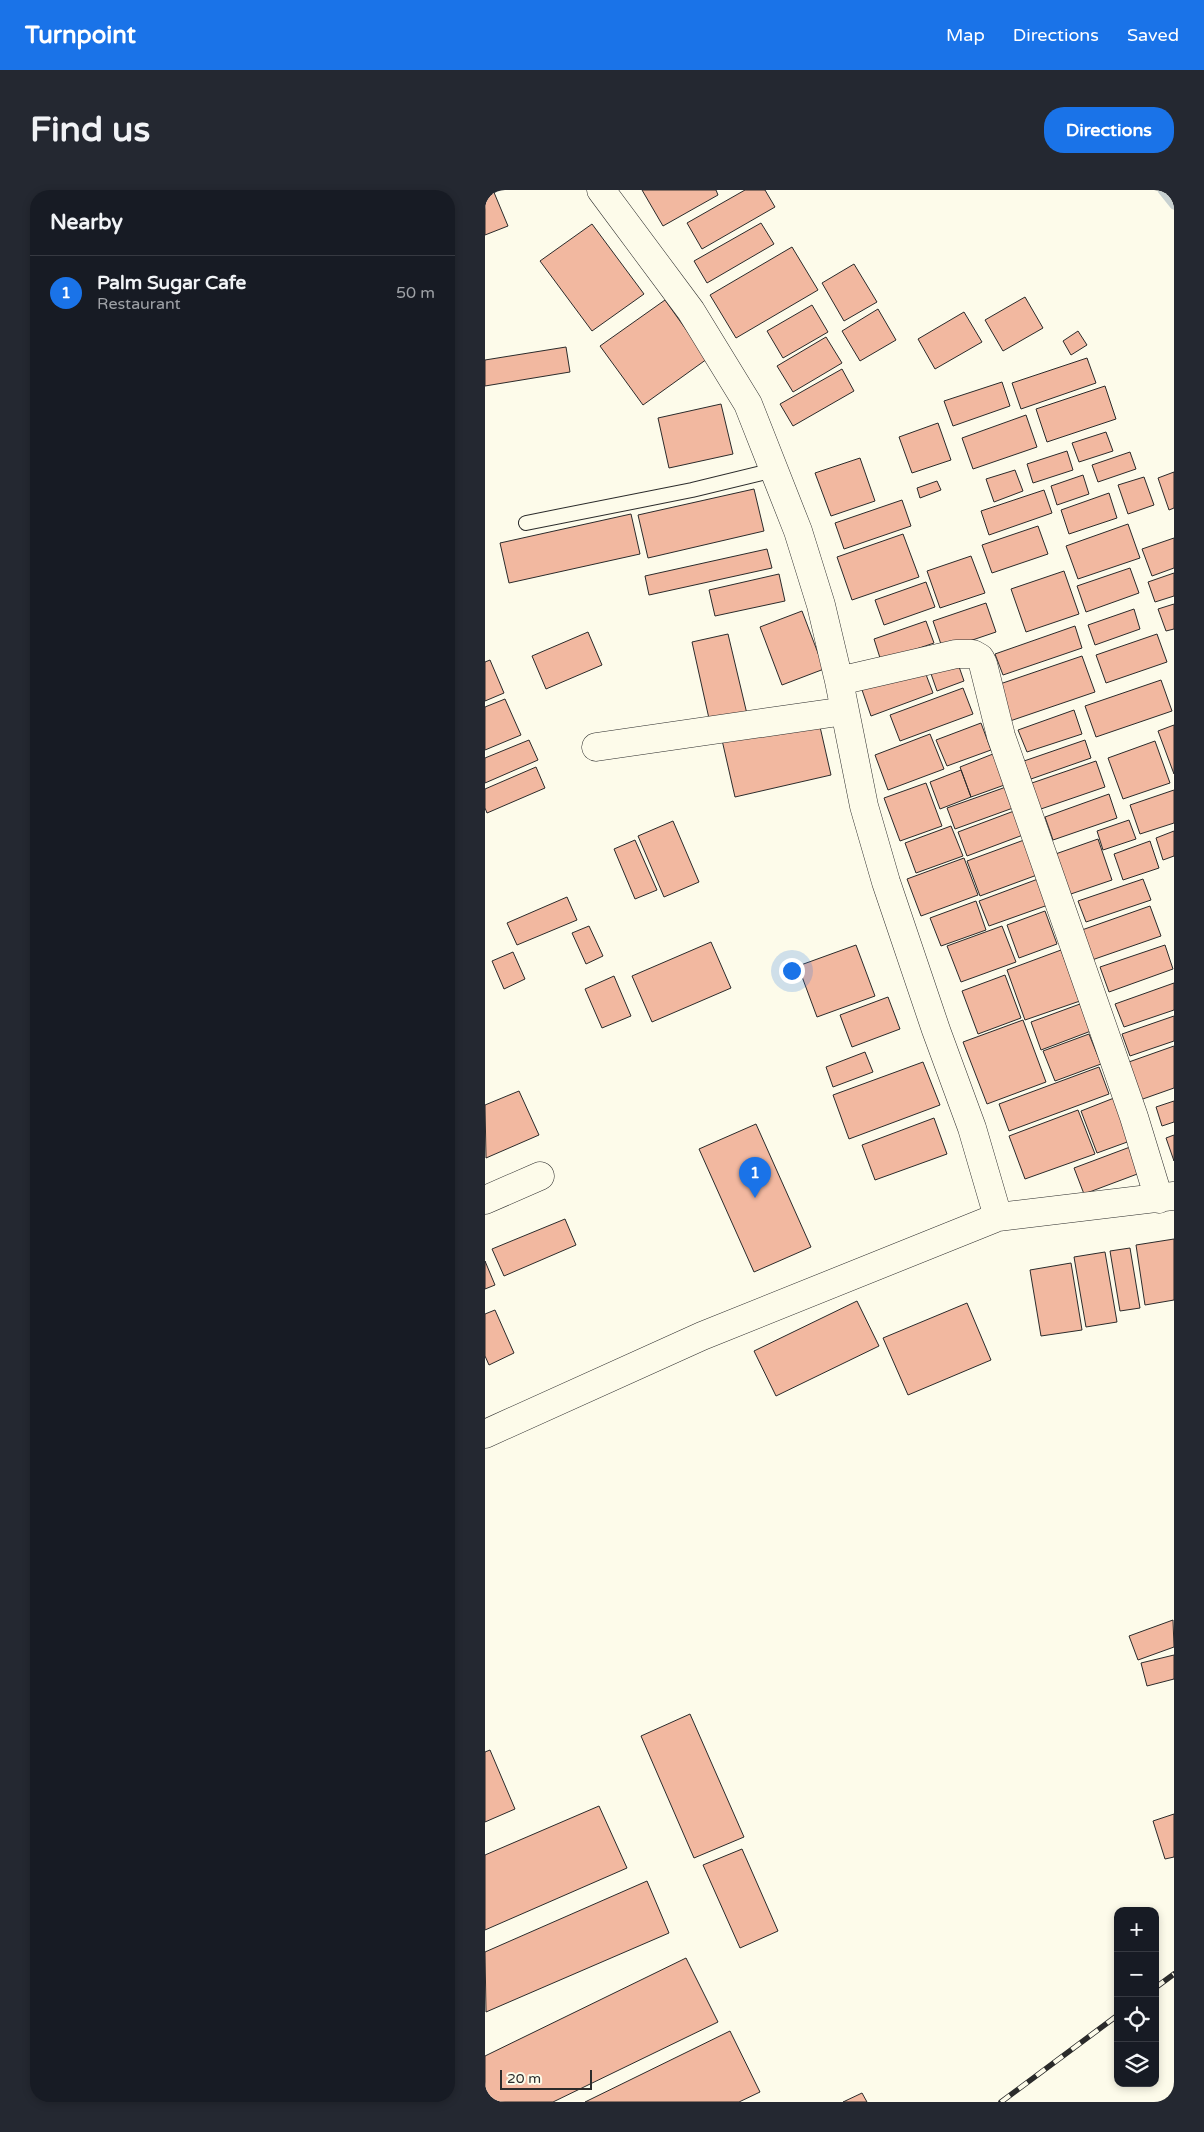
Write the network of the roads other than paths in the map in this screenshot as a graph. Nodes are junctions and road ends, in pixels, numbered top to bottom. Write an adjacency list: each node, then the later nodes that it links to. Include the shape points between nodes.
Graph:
1 (601, 190): 2 (street, via 696,319 748,404)
2 (774, 470): 3 (lane); 4 (street, via 798,531 821,605)
3 (526, 523)
4 (839, 681): 5 (street); 8 (street, via 956,654 973,654 979,658 1001,736 1131,1108)
5 (845, 710): 6 (street); 10 (street, via 864,806 936,1030 972,1128)
6 (596, 747)
7 (540, 1176): 9 (street)
8 (1166, 1198): 10 (street)
9 (485, 1200)
10 (998, 1217): 11 (street, via 702,1336)
11 (485, 1434)

